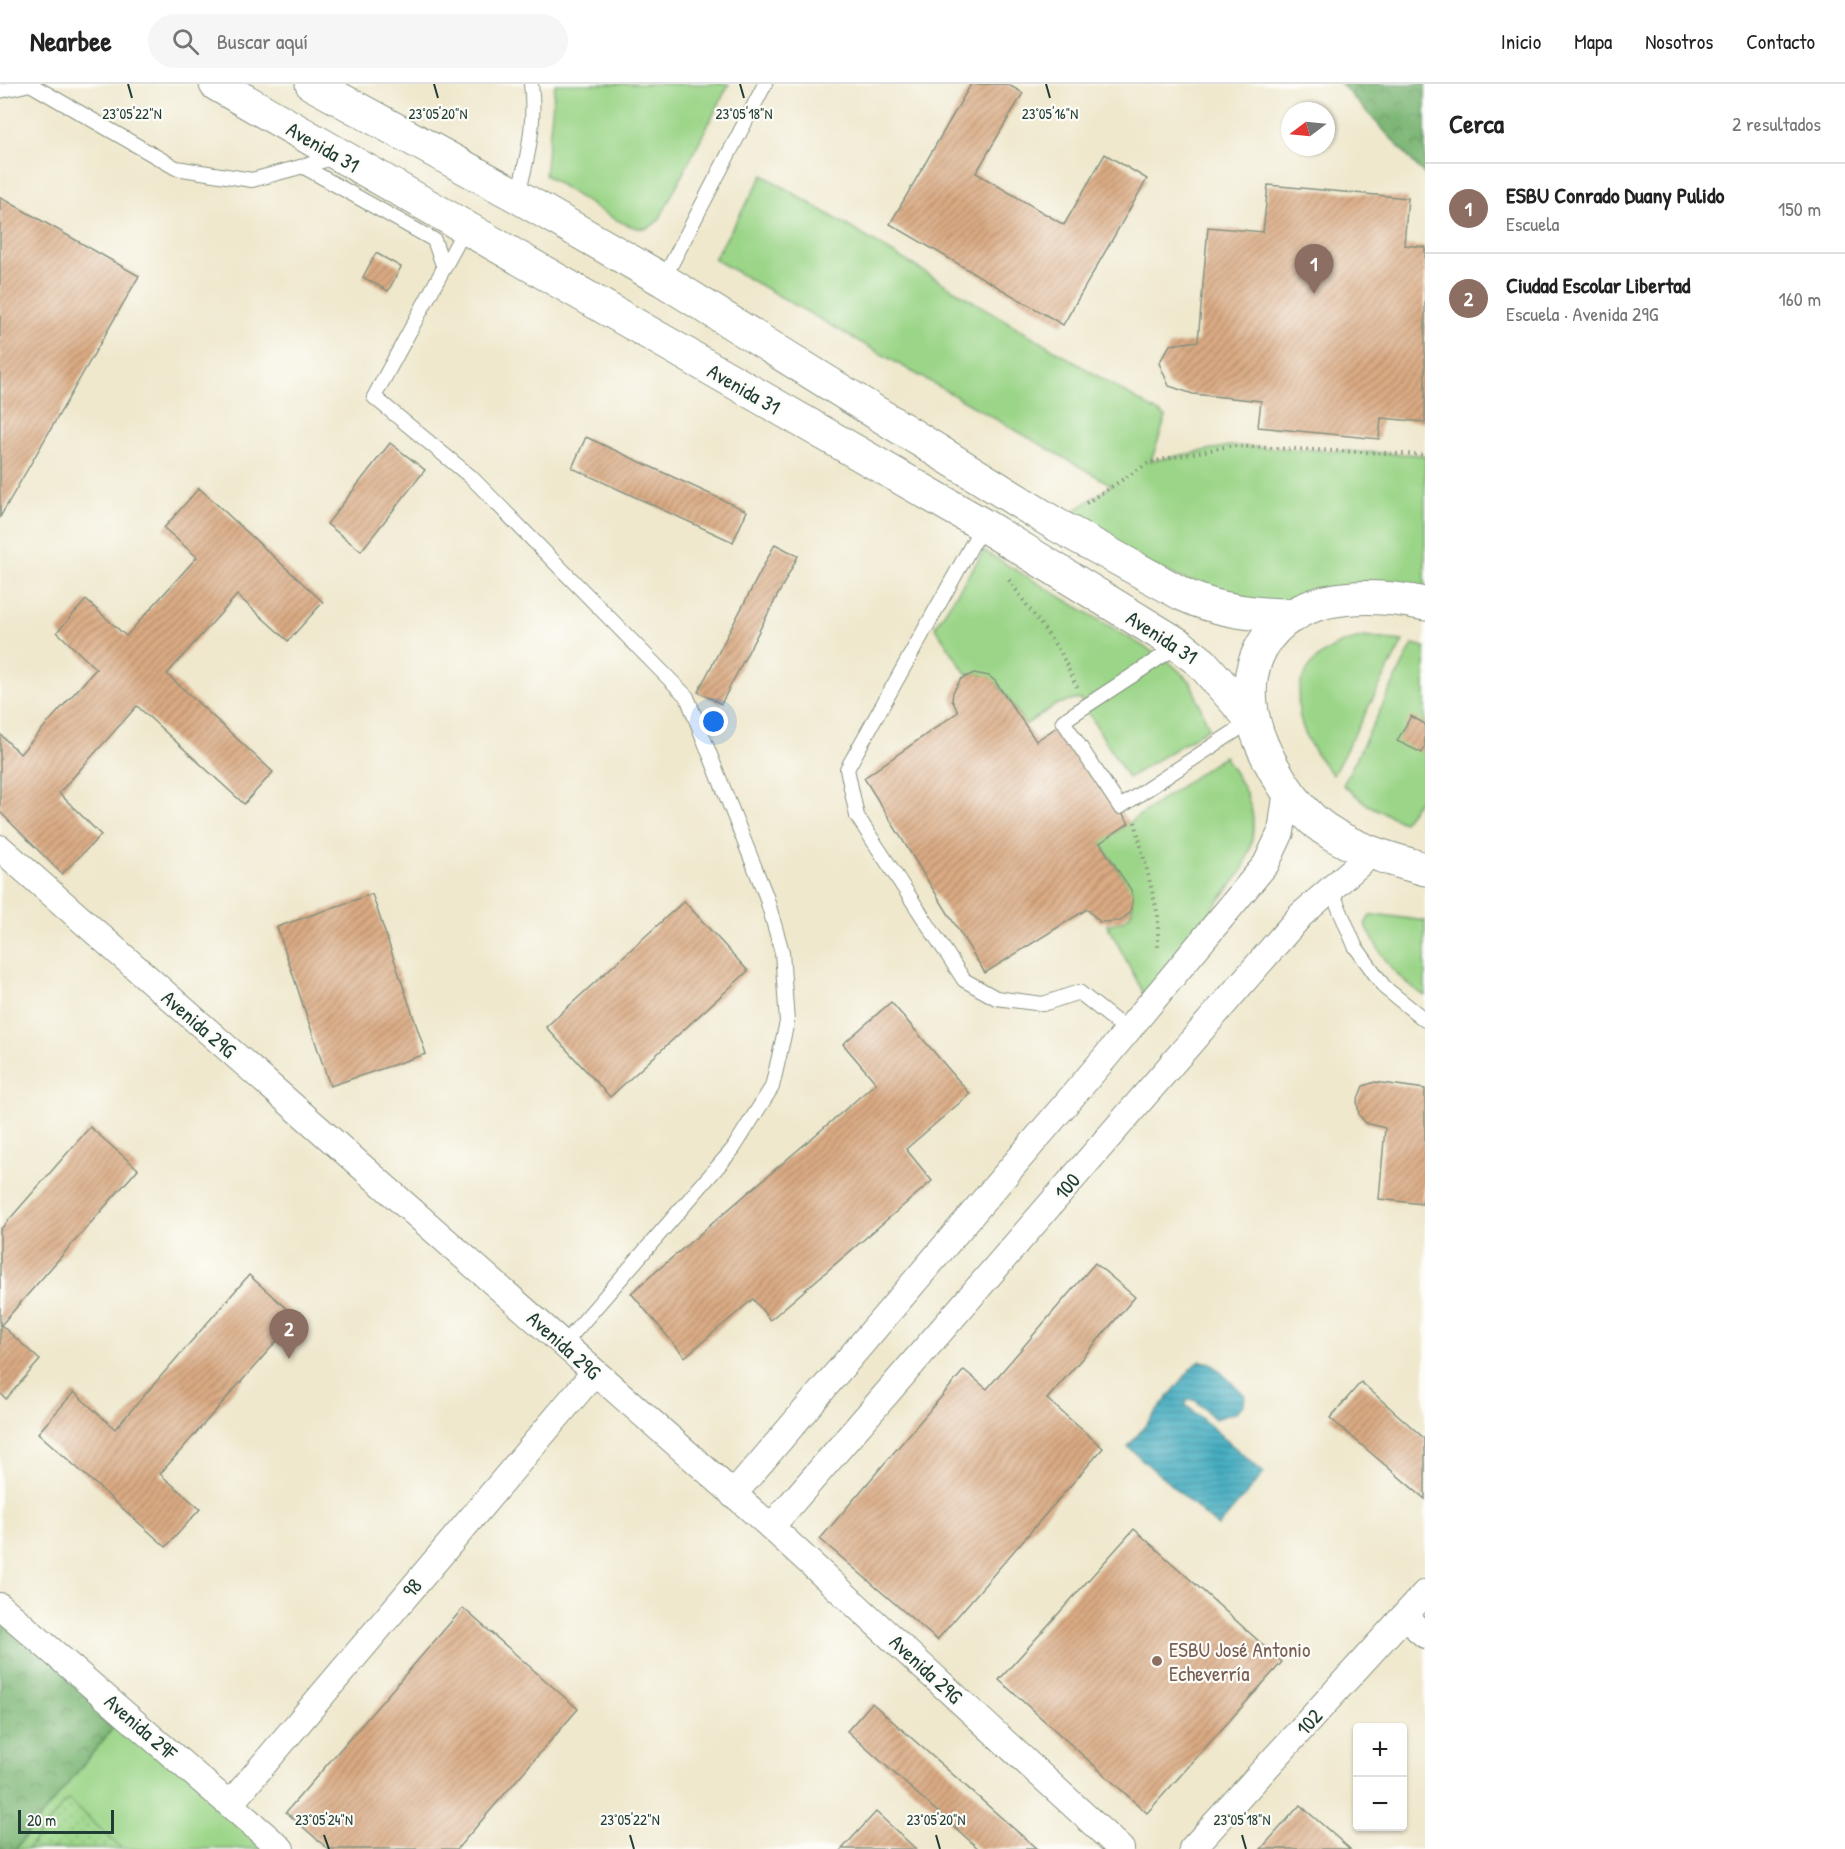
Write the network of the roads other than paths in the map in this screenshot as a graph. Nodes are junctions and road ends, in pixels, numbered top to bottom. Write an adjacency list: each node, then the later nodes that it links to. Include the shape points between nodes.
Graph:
1 (30, 84): 6 (lane); 8 (lane, via 176,168 252,180)
2 (216, 84): 7 (main road, Avenida 31)
3 (312, 84): 9 (main road)
4 (531, 84): 9 (lane, via 534,108)
5 (765, 84): 12 (lane)
6 (0, 91)
7 (339, 156): 8 (lane); 10 (main road, Avenida 31)
8 (304, 167): 11 (lane, via 434,240)
9 (517, 196): 12 (main road)
10 (465, 229): 11 (lane); 13 (main road, Avenida 31)
11 (444, 268): 25 (lane, via 374,397 471,477 687,697 766,896 782,952 787,1022 772,1087 733,1149)
12 (663, 280): 15 (main road, via 1055,524 1202,603 1267,615)
13 (991, 530): 16 (main road, Avenida 31); 24 (lane, via 847,769 857,816 964,980 996,998 1043,1004 1079,992)
14 (1425, 604): 15 (main road, via 1368,598 1325,602)
15 (1295, 615): 17 (main road, via 1276,629 1250,672)
16 (1179, 645): 17 (main road, Avenida 31, via 1203,663); 17 (lane, via 1063,721 1120,807)
17 (1252, 720): 18 (main road)
18 (1287, 790): 20 (main road, via 1314,820); 24 (street, via 1281,832 1266,864)
19 (0, 848): 25 (street, Avenida 29G)
20 (1372, 853): 21 (main road); 22 (street, 100)
21 (1425, 870)
22 (1330, 887): 23 (lane, via 1355,946 1385,988); 28 (street, 100, via 1301,915)
23 (1425, 1020)
24 (1128, 1031): 27 (street)
25 (563, 1345): 26 (street, Avenida 29G)
26 (594, 1372): 27 (street, Avenida 29G); 33 (street, 98)
27 (733, 1495): 28 (street, Avenida 29G)
28 (771, 1527): 35 (street, Avenida 29G)
29 (1425, 1593): 31 (street, 102)
30 (0, 1606): 33 (street, Avenida 29F)
31 (1404, 1617): 32 (street); 36 (street, 102)
32 (1425, 1635)
33 (230, 1804): 34 (street, Avenida 29F)
34 (281, 1849)
35 (1121, 1849)
36 (1192, 1849)

